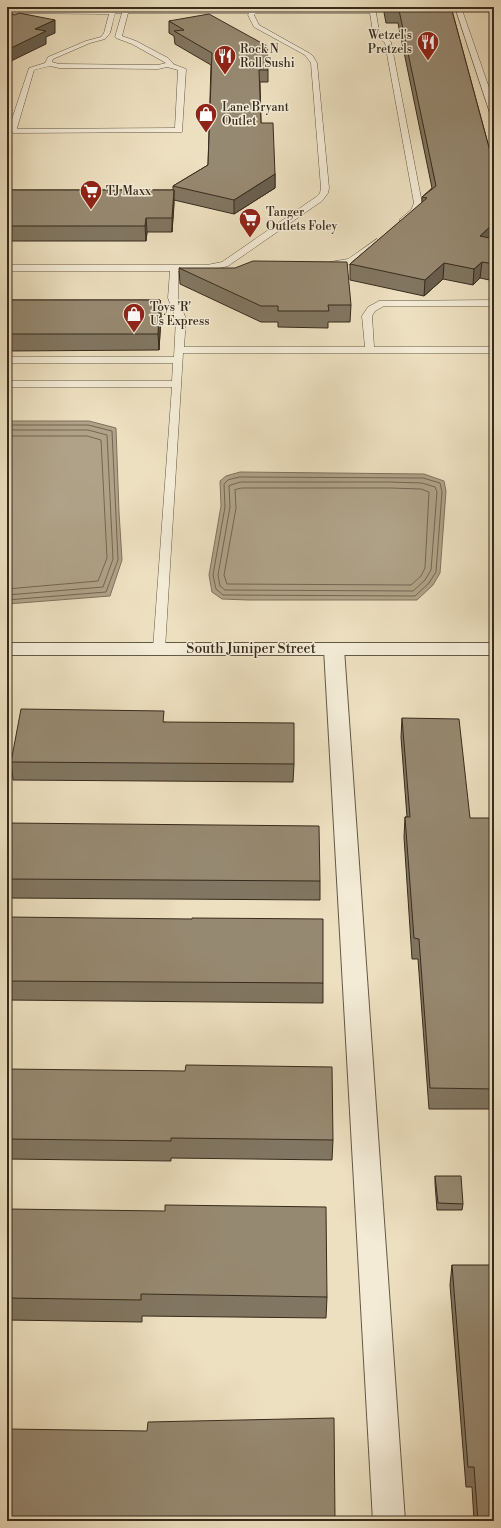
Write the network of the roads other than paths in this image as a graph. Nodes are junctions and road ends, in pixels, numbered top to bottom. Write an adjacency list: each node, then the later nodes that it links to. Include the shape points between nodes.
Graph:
1 (458, 7): 10 (lane)
2 (7, 10): 3 (lane)
3 (111, 10): 4 (lane); 7 (lane); 8 (lane, via 108,33 104,38 50,58)
4 (126, 10): 5 (lane); 9 (lane, via 118,38 134,42 166,59 170,63)
5 (254, 11): 6 (lane); 13 (lane, via 256,26 312,57 325,188 319,199)
6 (372, 11): 11 (lane, via 376,32 388,42 418,203 415,211)
7 (7, 15)
8 (50, 64): 9 (lane); 9 (lane, via 31,69 13,128 16,131 179,130 182,69)
9 (167, 66)
10 (494, 113)
11 (396, 226)
12 (386, 235): 14 (lane, via 353,262)
13 (225, 264): 15 (lane); 17 (lane, via 207,268)
14 (325, 265)
15 (240, 266)
16 (7, 268): 17 (lane)
17 (174, 268): 21 (lane, via 173,298 181,319)
18 (494, 303): 19 (lane, via 382,303 371,309 366,316)
19 (370, 350): 20 (lane); 21 (lane)
20 (494, 350)
21 (179, 355): 22 (lane); 24 (lane)
22 (7, 360)
23 (7, 384): 24 (lane)
24 (176, 384): 26 (lane)
25 (7, 649): 26 (street, South Juniper Street)
26 (159, 649): 27 (street, South Juniper Street)
27 (334, 649): 28 (street, South Juniper Street); 29 (street)
28 (494, 649)
29 (388, 1521)

